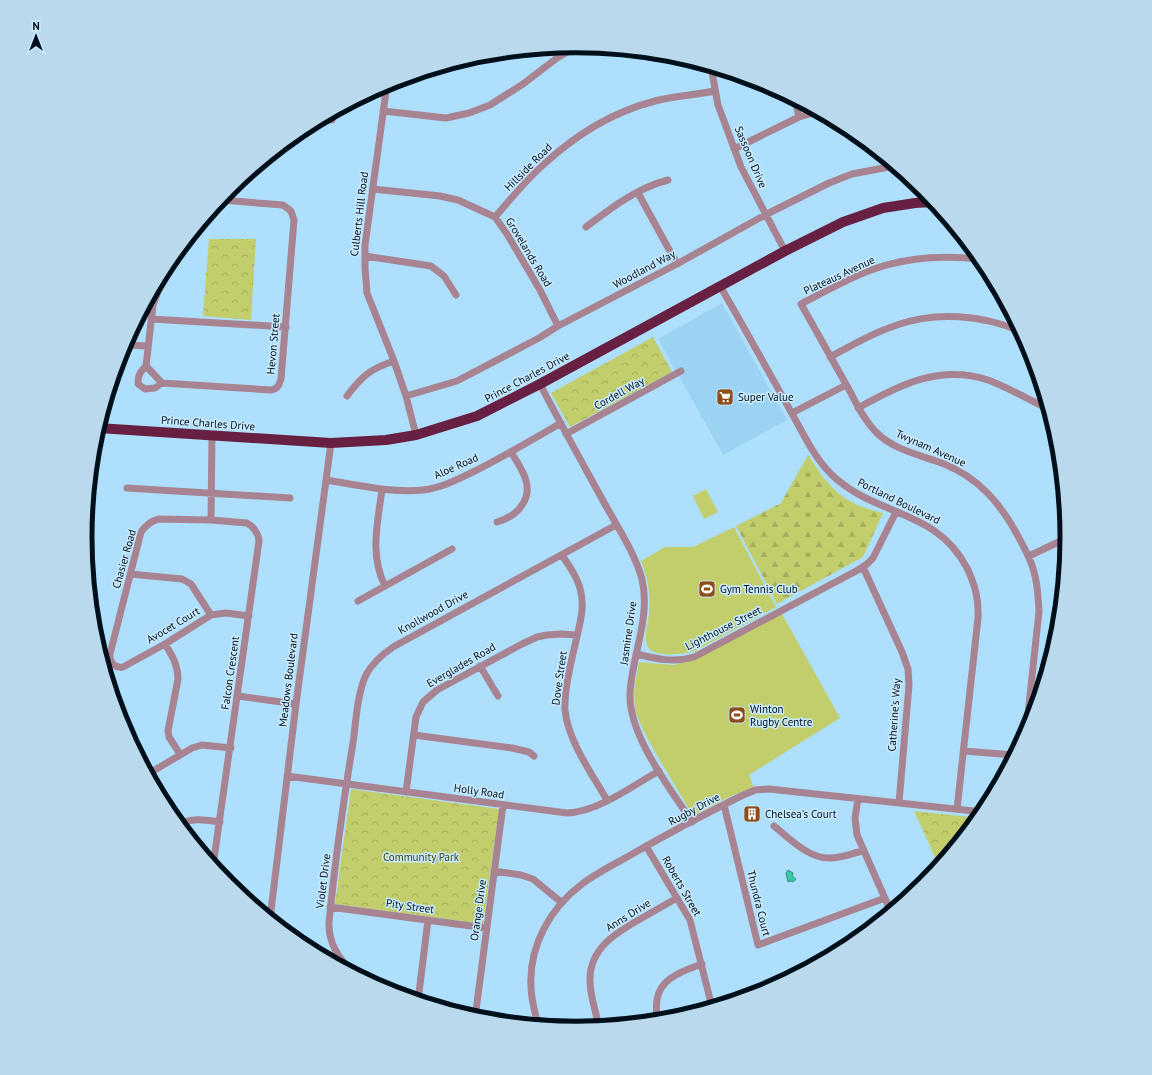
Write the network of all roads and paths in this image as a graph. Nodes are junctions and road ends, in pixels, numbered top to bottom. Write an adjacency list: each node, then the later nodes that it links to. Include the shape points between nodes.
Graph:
1 (565, 53): 6 (street, via 490,105 469,113 446,118)
2 (712, 73): 3 (street, Sassoon Drive)
3 (715, 91): 9 (street, Sassoon Drive); 17 (street, Hillside Road, via 655,101 626,110 594,126 563,147 541,167)
4 (386, 92): 6 (street, Culberts Hill Road)
5 (797, 106): 8 (street)
6 (383, 111): 12 (street, Culberts Hill Road)
7 (810, 114): 8 (street)
8 (799, 117): 9 (street)
9 (734, 149): 16 (street, Sassoon Drive)
10 (888, 167): 16 (street, Woodland Way, via 852,174 830,182)
11 (668, 180): 13 (street)
12 (373, 189): 17 (street, Grovelands Road, via 458,200); 20 (street, Culberts Hill Road)
13 (638, 193): 18 (street, via 614,206); 22 (street)
14 (228, 201): 29 (street, Hevon Street, via 283,205 291,211 294,220)
15 (926, 202): 19 (highway, Prince Charles Drive, via 883,208 843,222)
16 (765, 215): 19 (street, Sassoon Drive); 22 (street, Woodland Way)
17 (495, 217): 28 (street, Grovelands Road, via 540,290)
18 (586, 227)
19 (784, 251): 23 (highway, Prince Charles Drive)
20 (365, 256): 25 (street, via 431,266 444,276); 34 (street, Culberts Hill Road, via 368,292)
21 (972, 259): 26 (street, Plateaus Avenue, via 941,257 898,262 858,276)
22 (677, 264): 28 (street, Woodland Way)
23 (720, 286): 38 (highway, Prince Charles Drive); 44 (street, Portland Boulevard)
24 (159, 291): 27 (street)
25 (456, 295)
26 (802, 304): 33 (street, Twynam Avenue)
27 (151, 319): 29 (street); 32 (street)
28 (558, 326): 41 (street, Woodland Way, via 457,381)
29 (286, 327): 37 (street, Hevon Street, via 281,379 276,389)
30 (1014, 329): 33 (street, via 1001,324 952,316 926,318 885,329)
31 (131, 345): 32 (street)
32 (148, 346): 35 (street)
33 (830, 357): 39 (street, Twynam Avenue)
34 (394, 361): 40 (street, via 377,367 359,379); 41 (street, Culberts Hill Road)
35 (146, 366): 37 (street); 37 (street, Hevon Street, via 139,374 138,384 145,389 151,389)
36 (681, 371): 47 (street, Cordell Way)
37 (162, 383)
38 (540, 384): 45 (street, Jasmine Drive); 48 (highway, Prince Charles Drive, via 477,416)
39 (846, 385): 43 (street, Twynam Avenue); 44 (street)
40 (347, 396)
41 (406, 396): 48 (street, Culberts Hill Road)
42 (1042, 406): 43 (street, via 988,380 956,374 910,382)
43 (858, 408): 64 (street, Twynam Avenue, via 871,427 886,440 954,468 981,486 1001,508)
44 (792, 413): 57 (street, Portland Boulevard, via 815,454 830,473 862,497)
45 (561, 423): 47 (street, Jasmine Drive); 51 (street, Aloe Road)
46 (104, 428): 49 (highway, Prince Charles Drive)
47 (566, 434): 60 (street, Jasmine Drive)
48 (416, 435): 50 (highway, Prince Charles Drive, via 386,440)
49 (212, 436): 50 (highway, Prince Charles Drive); 55 (street)
50 (331, 443): 52 (street, Meadows Boulevard)
51 (511, 452): 54 (street, Aloe Road, via 442,486 418,490); 59 (street, via 524,473 527,496 514,514)
52 (326, 480): 54 (street, Aloe Road); 79 (street, Meadows Boulevard)
53 (127, 488): 55 (street)
54 (382, 489): 67 (street, via 375,551 377,566)
55 (212, 493): 56 (street); 58 (street)
56 (290, 498)
57 (896, 512): 65 (street, Lighthouse Street, via 875,555); 83 (street, Portland Boulevard, via 927,525 948,540 965,565 977,594 979,607)
58 (211, 520): 66 (street, Chasier Road, via 159,519 145,525 140,532); 70 (street, Falcon Crescent, via 247,523 258,536)
59 (497, 522)
60 (616, 525): 63 (street, Knollwood Drive); 73 (street, Jasmine Drive, via 636,562 643,588 644,611)
61 (1060, 541): 64 (street)
62 (452, 548): 67 (street)
63 (562, 555): 71 (street, Dove Street, via 582,594); 90 (street, Knollwood Drive, via 400,643 378,659 363,685)
64 (1029, 556): 78 (street, Twynam Avenue, via 1037,582 1039,611)
65 (863, 567): 73 (street, Lighthouse Street, via 694,657 669,661); 94 (street, Catherine's Way, via 908,669)
66 (130, 574): 69 (street, via 187,580); 74 (street, Chasier Road, via 110,654)
67 (385, 586): 68 (street)
68 (358, 601)
69 (211, 615): 70 (street, Avocet Court, via 226,613); 72 (street, Avocet Court)
70 (249, 616): 76 (street, Falcon Crescent)
71 (578, 635): 75 (street, Everglades Road, via 553,634 537,637); 93 (street, Dove Street, via 566,693 567,721 581,755)
72 (165, 644): 74 (street, Avocet Court, via 123,667 117,667); 84 (street, via 177,664 178,671 168,731)
73 (637, 654): 87 (street, Jasmine Drive, via 631,685 631,708 637,729)
74 (112, 663)
75 (480, 666): 77 (street); 81 (street, Everglades Road, via 442,687 425,700 418,712)
76 (238, 696): 79 (street); 82 (street, Falcon Crescent)
77 (498, 696)
78 (1030, 699): 80 (street, Twynam Avenue)
79 (296, 704): 89 (street, Meadows Boulevard)
80 (1029, 710)
81 (414, 735): 86 (street, via 512,748); 91 (street, Everglades Road)
82 (230, 748): 84 (street, via 202,745); 100 (street, Falcon Crescent)
83 (964, 751): 85 (street); 97 (street, Portland Boulevard)
84 (180, 754): 88 (street)
85 (1010, 755)
86 (534, 756)
87 (659, 771): 93 (street, Holly Road); 101 (street, Jasmine Drive)
88 (152, 772)
89 (287, 776): 90 (street, Holly Road); 112 (street, Meadows Boulevard)
90 (346, 784): 91 (street, Holly Road); 110 (street, Violet Drive)
91 (406, 792): 95 (street, Holly Road)
92 (858, 798): 94 (street, Rugby Drive); 96 (street, Rugby Drive, via 759,789); 104 (street, via 855,826)
93 (607, 800): 95 (street, Holly Road, via 590,809 573,813)
94 (899, 803): 97 (street, Rugby Drive)
95 (503, 805): 106 (street, Orange Drive)
96 (724, 805): 101 (street, Rugby Drive); 108 (street, Thundra Court, via 758,945)
97 (957, 809): 98 (street, Rugby Drive)
98 (976, 811)
99 (184, 822): 100 (street, via 197,819)
100 (220, 822): 105 (street, Falcon Crescent)
101 (692, 822): 103 (street, Rugby Drive)
102 (774, 826): 104 (street, via 819,857 831,858)
103 (646, 846): 107 (street, Roberts Street); 109 (street, Rugby Drive, via 588,880)
104 (863, 851): 108 (street)
105 (214, 859)
106 (494, 871): 109 (street, via 533,879); 114 (street, Orange Drive)
107 (677, 898): 116 (street, Roberts Street, via 690,920); 122 (street, Anns Drive, via 619,931 597,954 590,982)
108 (885, 898): 111 (street)
109 (562, 902): 121 (street, Rugby Drive, via 542,932 532,965 531,987)
110 (330, 907): 113 (street, Pity Street); 115 (street, Violet Drive, via 331,942)
111 (889, 907)
112 (271, 913)
113 (428, 920): 114 (street, Pity Street); 117 (street)
114 (486, 928): 119 (street, Orange Drive)
115 (342, 961)
116 (702, 964): 118 (street, Roberts Street); 120 (street, via 678,973 666,982 657,997)
117 (419, 995)
118 (711, 1002)
119 (476, 1012)
120 (657, 1015)
121 (537, 1020)
122 (598, 1021)

